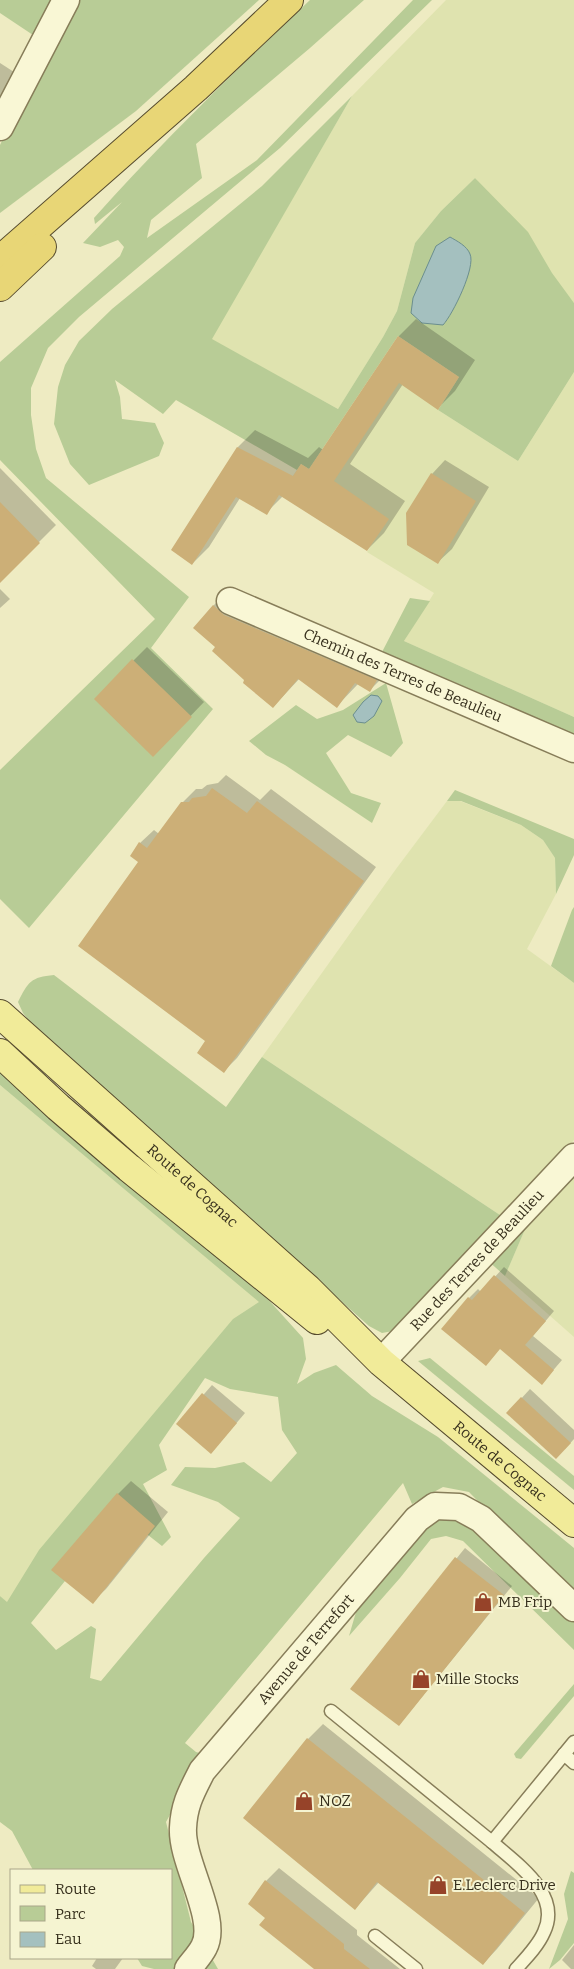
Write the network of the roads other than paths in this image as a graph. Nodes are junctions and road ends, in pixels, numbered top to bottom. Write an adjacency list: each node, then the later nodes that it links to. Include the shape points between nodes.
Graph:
1 (66, 0): 4 (street)
2 (289, 0): 3 (highway)
3 (196, 88): 5 (highway, via 112,140); 6 (highway); 7 (highway, via 83,208)
4 (0, 127)
5 (0, 237)
6 (0, 260)
7 (0, 287)
8 (230, 601): 9 (street, Chemin des Terres de Beaulieu)
9 (574, 749)
10 (0, 1014): 13 (main road, Route de Cognac, via 308,1290)
11 (0, 1053): 13 (main road, Route de Cognac, via 108,1150 243,1262 310,1315)
12 (574, 1157): 13 (street, Rue des Terres de Beaulieu)
13 (381, 1362): 14 (main road, Route de Cognac)
14 (574, 1523)
15 (574, 1608): 21 (street, Avenue de Terrefort, via 481,1519 459,1507 436,1506 417,1519 202,1771 186,1802 183,1830 208,1931 204,1946)
16 (331, 1711): 19 (lane)
17 (574, 1742): 18 (lane)
18 (569, 1758): 19 (lane)
19 (492, 1842): 23 (lane, via 539,1885 549,1909 544,1931)
20 (374, 1936): 22 (lane)
21 (188, 1969)
22 (416, 1969)
23 (516, 1969)

